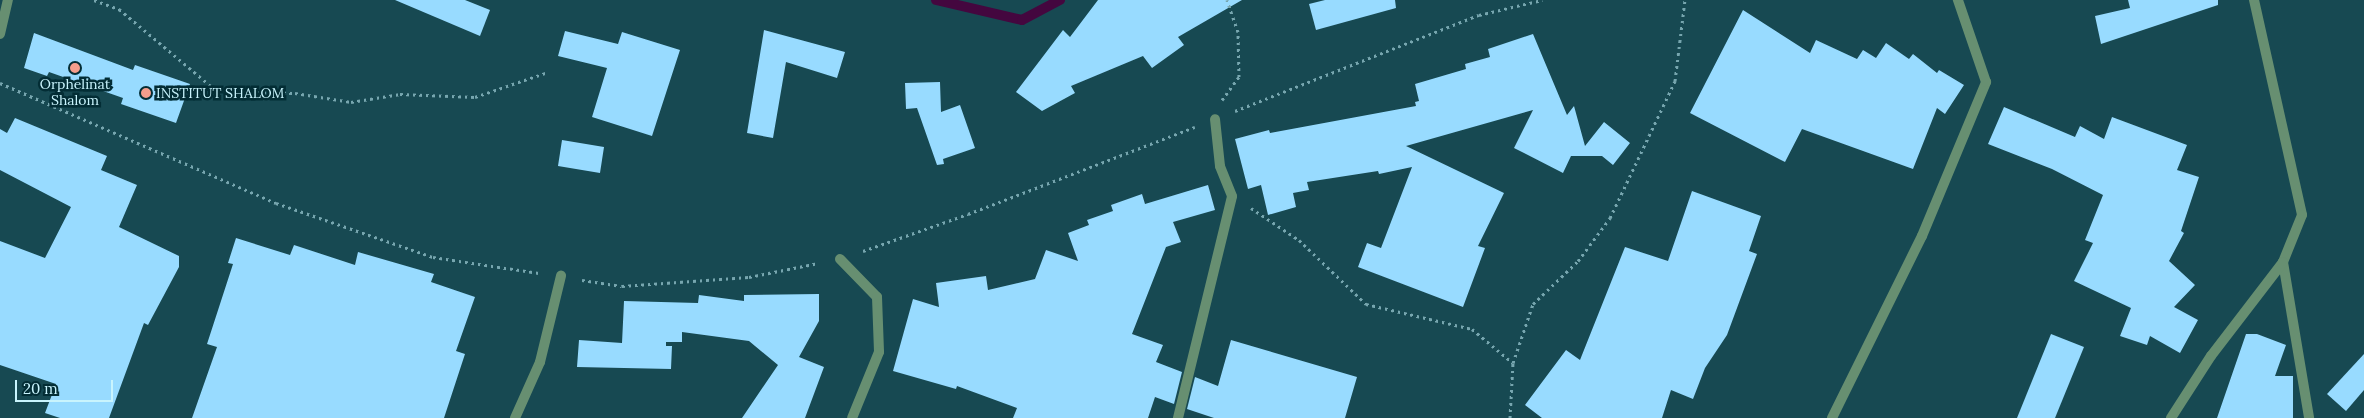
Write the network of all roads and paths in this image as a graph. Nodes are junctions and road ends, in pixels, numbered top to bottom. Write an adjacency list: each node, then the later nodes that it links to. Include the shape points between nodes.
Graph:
1 (8, 0): 8 (street)
2 (94, 0): 9 (path, via 119,9 218,92 294,93 351,102 400,94 475,96)
3 (1227, 0): 11 (path, via 1238,32 1239,77 1221,102)
4 (1542, 0): 11 (path, via 1479,15)
5 (1685, 0): 16 (path, via 1675,81 1631,175 1610,218 1578,261 1533,304)
6 (1958, 0): 21 (street, via 1986,82 1922,236)
7 (2254, 0): 14 (street, via 2302,215)
8 (0, 34)
9 (548, 72)
10 (0, 83): 15 (path, via 276,204 433,257)
11 (1215, 119): 12 (street, via 1220,166); 13 (path, via 968,214)
12 (1232, 196): 16 (path, via 1299,240 1366,304 1472,329); 19 (street)
13 (840, 259): 15 (path, via 749,277 632,286); 18 (street, via 877,297 879,352)
14 (2283, 262): 22 (street, via 2211,356); 23 (street)
15 (561, 276): 17 (street, via 540,362)
16 (1513, 362): 20 (path)
17 (515, 418)
18 (852, 418)
19 (1178, 418)
20 (1510, 418)
21 (1832, 418)
22 (2171, 418)
23 (2309, 418)

